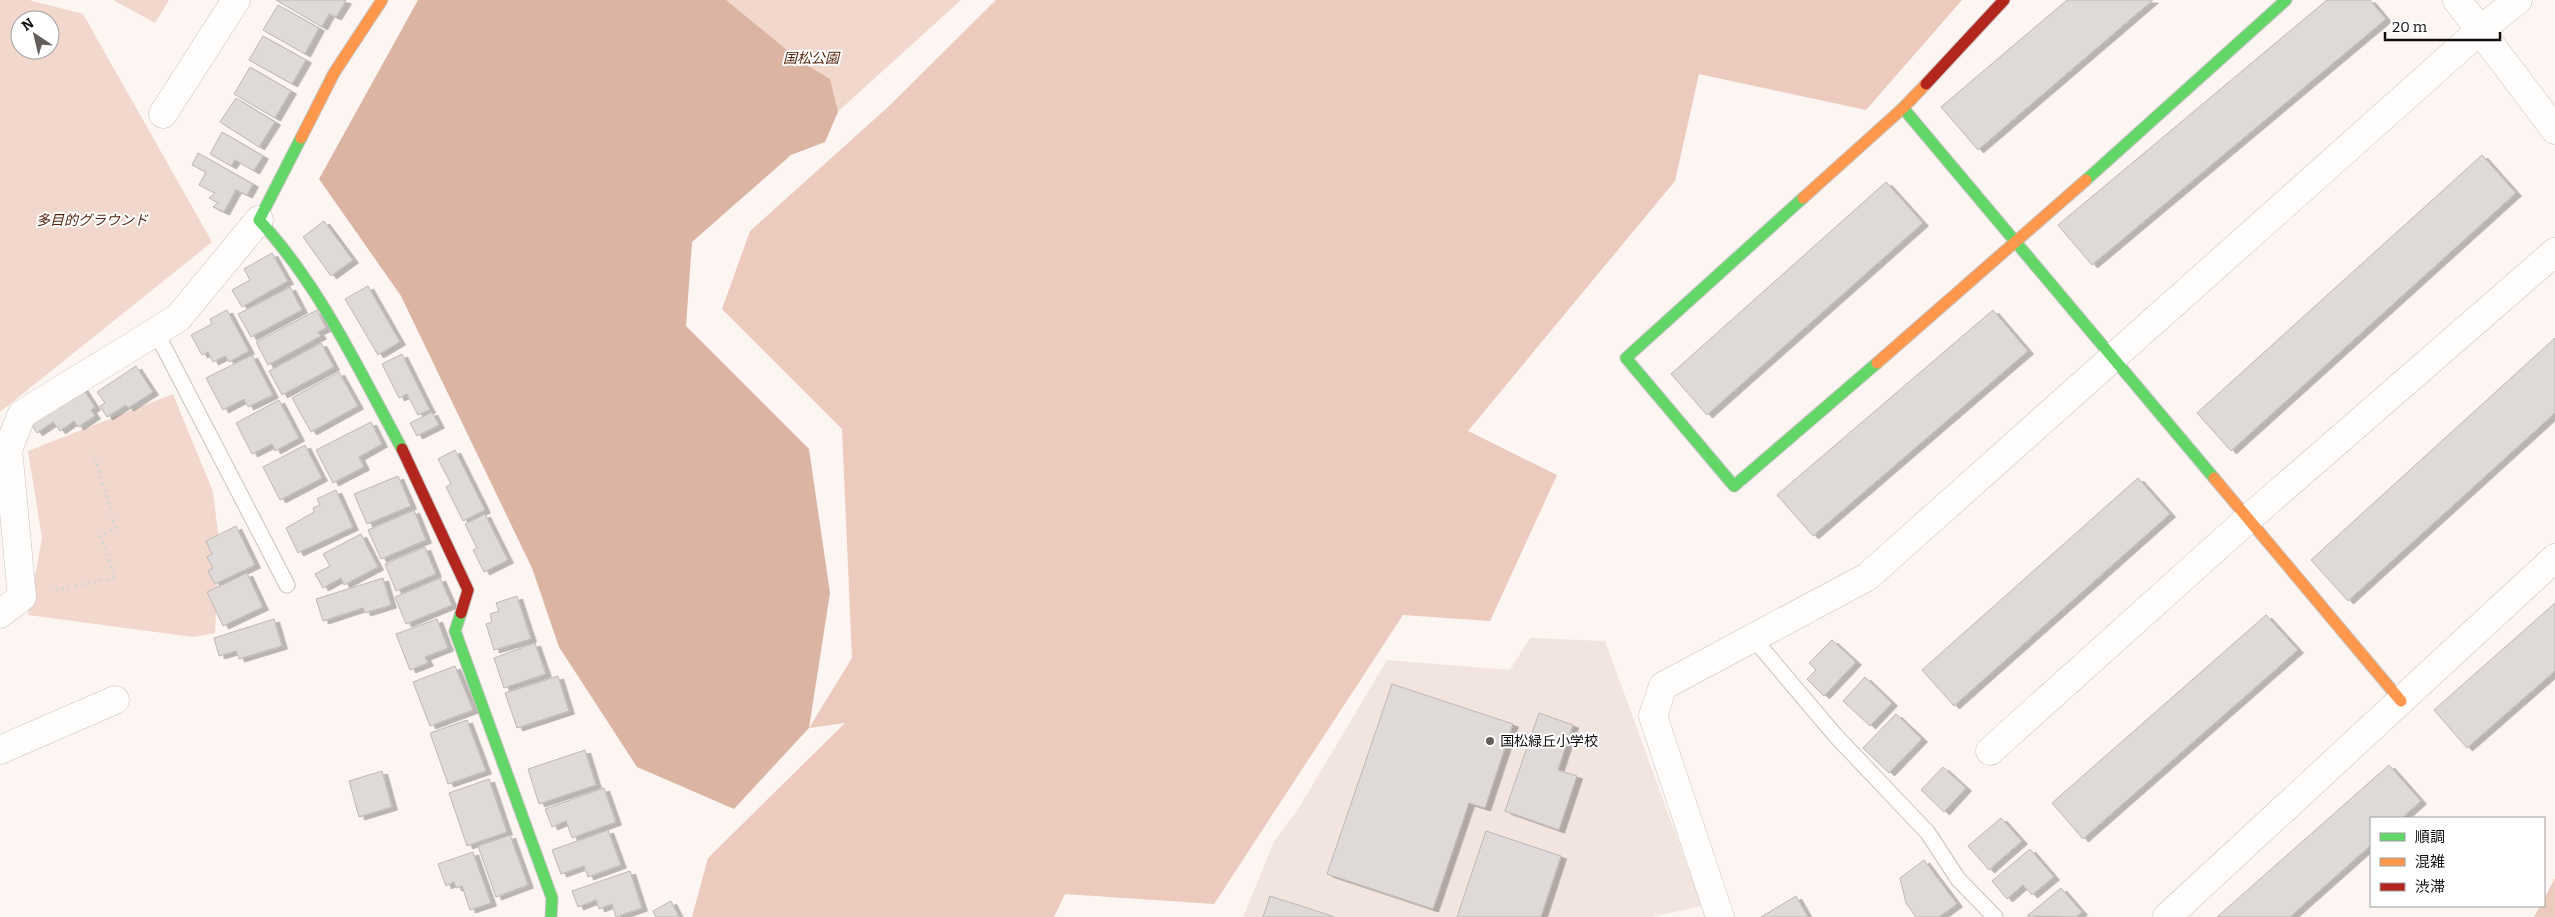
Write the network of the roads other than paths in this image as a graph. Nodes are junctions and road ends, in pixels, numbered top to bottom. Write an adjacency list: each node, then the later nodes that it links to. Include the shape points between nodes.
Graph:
1 (236, 0): 9 (street)
2 (382, 0): 11 (street, via 334,73)
3 (2004, 0): 8 (street)
4 (2286, 0): 12 (street)
5 (2457, 0): 7 (street)
6 (2518, 0): 7 (street)
7 (2479, 31): 10 (street); 15 (street)
8 (1903, 108): 12 (street); 12 (street, via 1626,358 1734,486)
9 (163, 114)
10 (2555, 130)
11 (259, 220): 14 (street, via 178,318); 25 (street, via 282,245 333,322 406,456 468,590 455,631 552,898)
12 (2016, 243): 15 (street)
13 (2555, 252): 16 (street)
14 (156, 332): 18 (lane); 19 (street, via 22,414 8,450 22,596)
15 (2112, 358): 16 (street); 20 (street, via 1867,577)
16 (2248, 519): 22 (street); 24 (street)
17 (2555, 558): 22 (street)
18 (287, 585)
19 (0, 614)
20 (1753, 638): 26 (street, via 1663,686 1653,716); 27 (lane, via 1835,735 1928,833 1958,879)
21 (115, 700): 23 (street)
22 (2401, 701): 28 (street)
23 (0, 750)
24 (1990, 751)
25 (551, 917)
26 (1720, 917)
27 (1995, 917)
28 (2167, 917)

